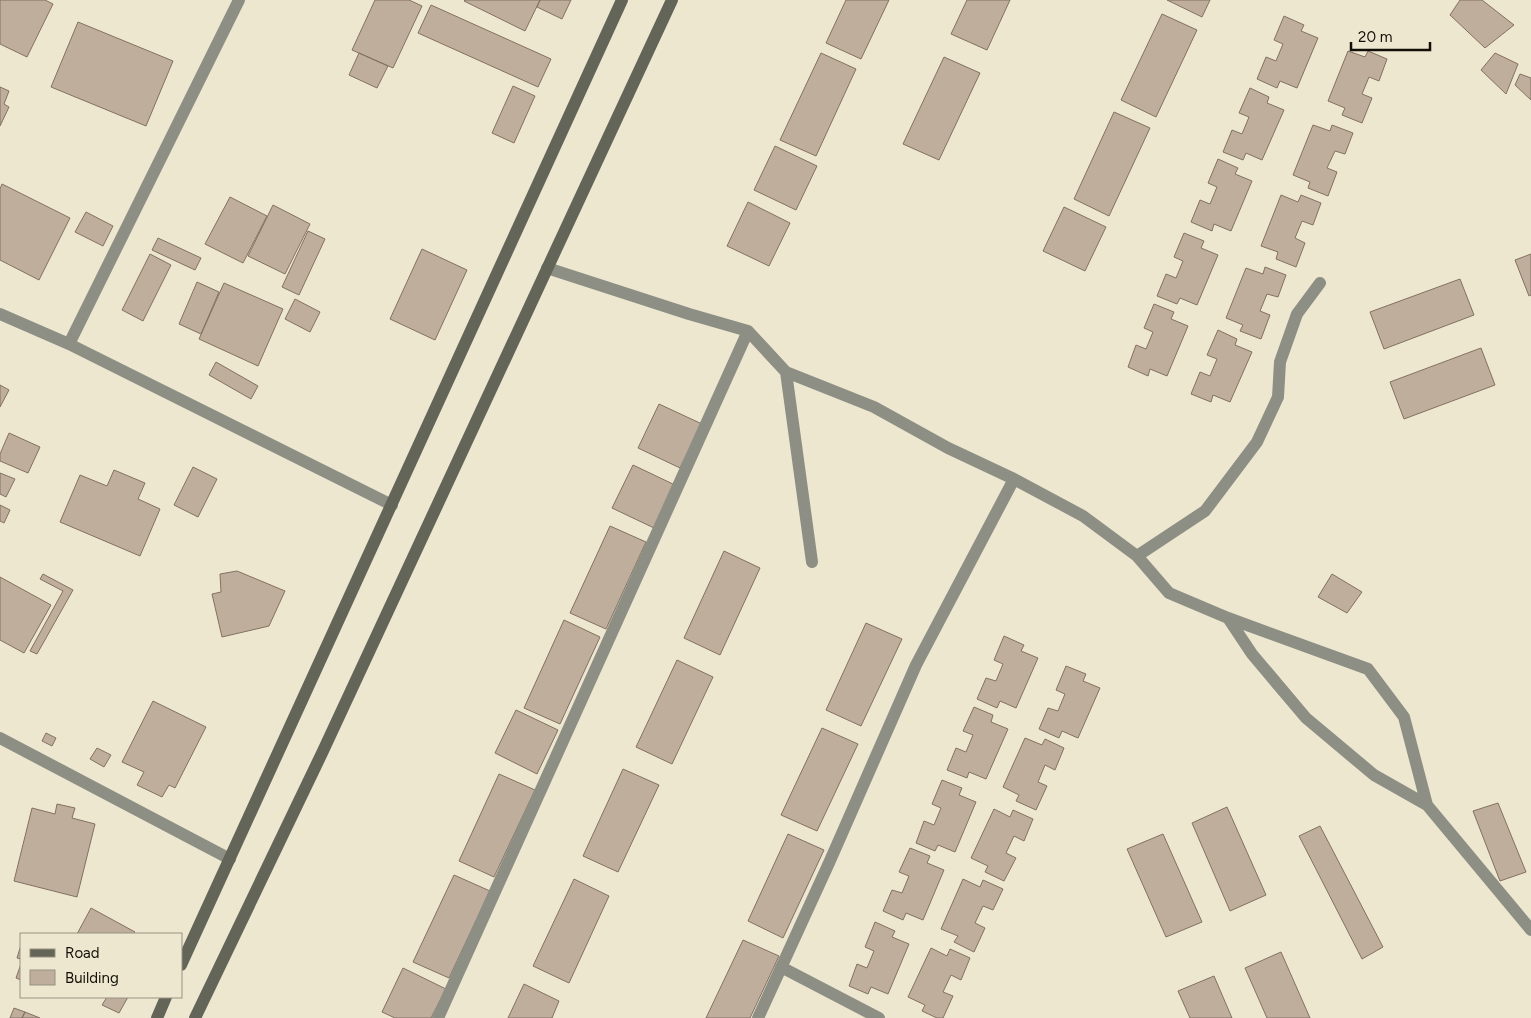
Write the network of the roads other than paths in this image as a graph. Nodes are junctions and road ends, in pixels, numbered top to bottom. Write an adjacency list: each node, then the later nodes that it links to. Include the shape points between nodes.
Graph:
1 (239, 0): 8 (street)
2 (622, 0): 11 (street)
3 (672, 0): 4 (street)
4 (546, 268): 7 (street); 23 (street, via 323,751)
5 (1320, 283): 12 (street, via 1297,314 1280,362 1278,397 1258,442 1205,511)
6 (0, 314): 8 (street)
7 (748, 331): 9 (street); 24 (street)
8 (69, 344): 11 (street)
9 (786, 372): 10 (street, via 874,407 948,448); 13 (street)
10 (1014, 479): 12 (street, via 1083,516); 20 (street, via 916,665)
11 (392, 505): 17 (street)
12 (1137, 556): 14 (street, via 1169,593)
13 (812, 562)
14 (1228, 618): 16 (street, via 1252,654 1306,718 1374,775); 16 (street, via 1368,669 1404,718)
15 (0, 738): 17 (street)
16 (1428, 805): 18 (street)
17 (230, 859): 19 (street)
18 (1531, 930)
19 (182, 963)
20 (780, 968): 25 (street); 26 (street)
21 (166, 998): 22 (street)
22 (157, 1018)
23 (195, 1018)
24 (438, 1018)
25 (758, 1018)
26 (879, 1018)

